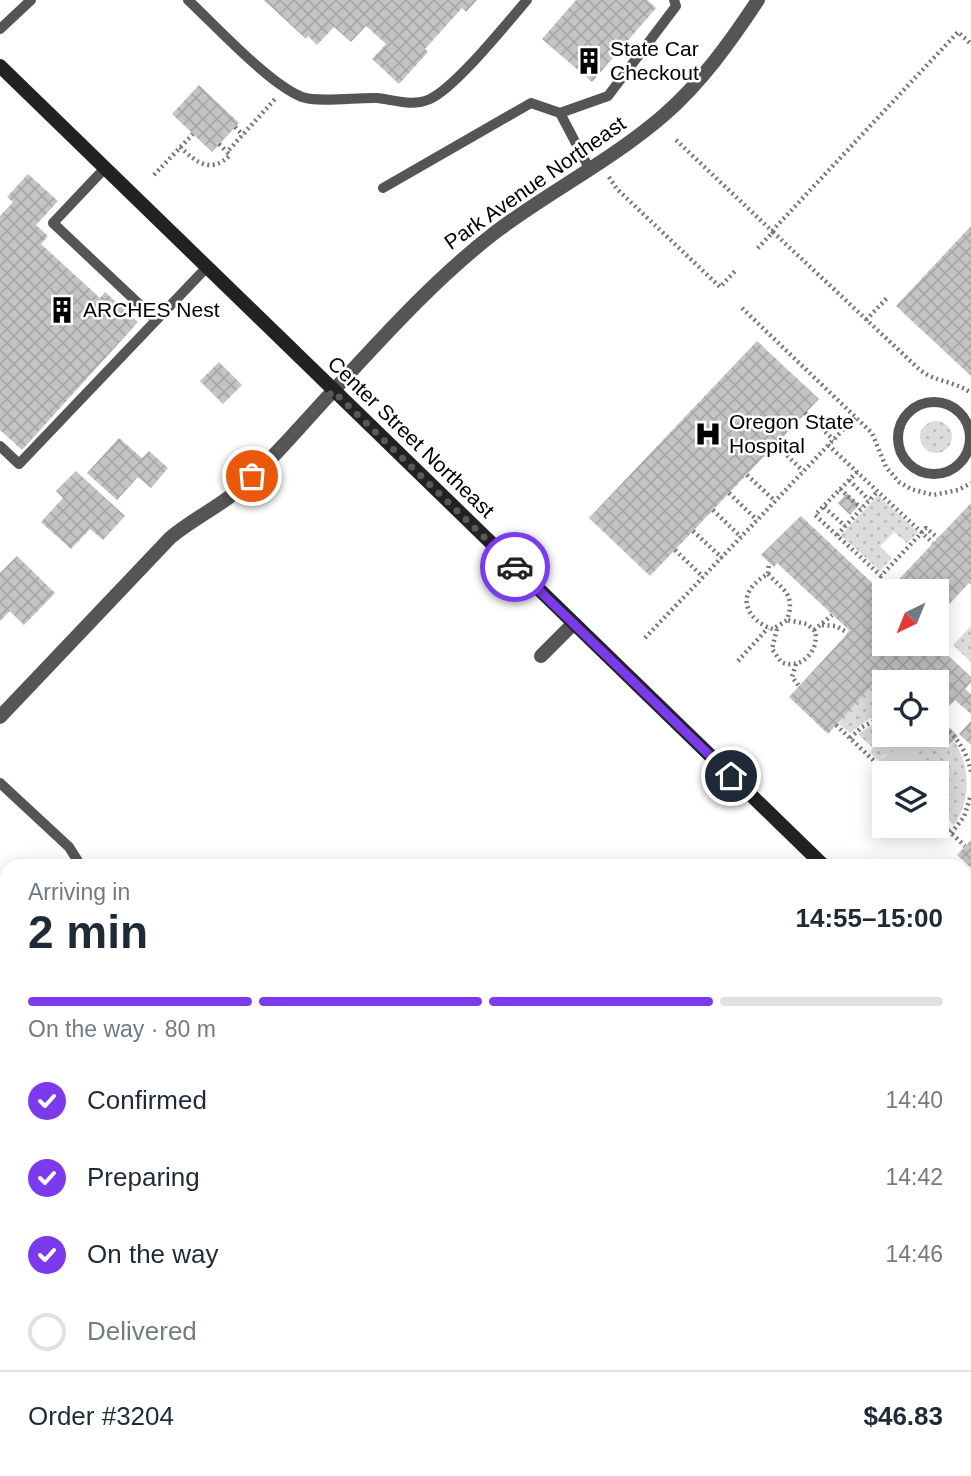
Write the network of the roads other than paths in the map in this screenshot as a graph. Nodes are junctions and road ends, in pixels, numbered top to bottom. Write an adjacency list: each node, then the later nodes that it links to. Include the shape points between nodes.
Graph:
1 (31, 0): 6 (lane)
2 (188, 0): 3 (lane, via 259,66 304,98 378,98 407,104 429,100 447,89)
3 (527, 0)
4 (674, 0): 8 (lane, via 676,6 608,96)
5 (758, 0): 10 (street, Park Avenue Northeast, via 706,72 666,114)
6 (0, 29)
7 (0, 66): 9 (main road, Center Street Northeast)
8 (559, 113): 10 (lane); 11 (lane, via 531,103)
9 (105, 168): 12 (main road, Center Street Northeast); 13 (lane, via 53,223)
10 (590, 170): 14 (street, Park Avenue Northeast, via 450,269)
11 (383, 188)
12 (207, 267): 13 (lane); 14 (main road, Center Street Northeast)
13 (156, 320): 16 (lane, via 19,464)
14 (333, 391): 17 (main road, Center Street Northeast); 19 (street, Park Avenue Northeast, via 237,491 170,538)
15 (949, 404): 15 (lane, via 926,402 908,413 901,425 900,449 914,468 937,474 949,471 966,455 970,432 966,420)
16 (0, 446)
17 (573, 624): 18 (street); 22 (main road, Center Street Northeast)
18 (541, 656)
19 (2, 711)
20 (0, 783): 21 (lane)
21 (77, 859)
22 (817, 859)

